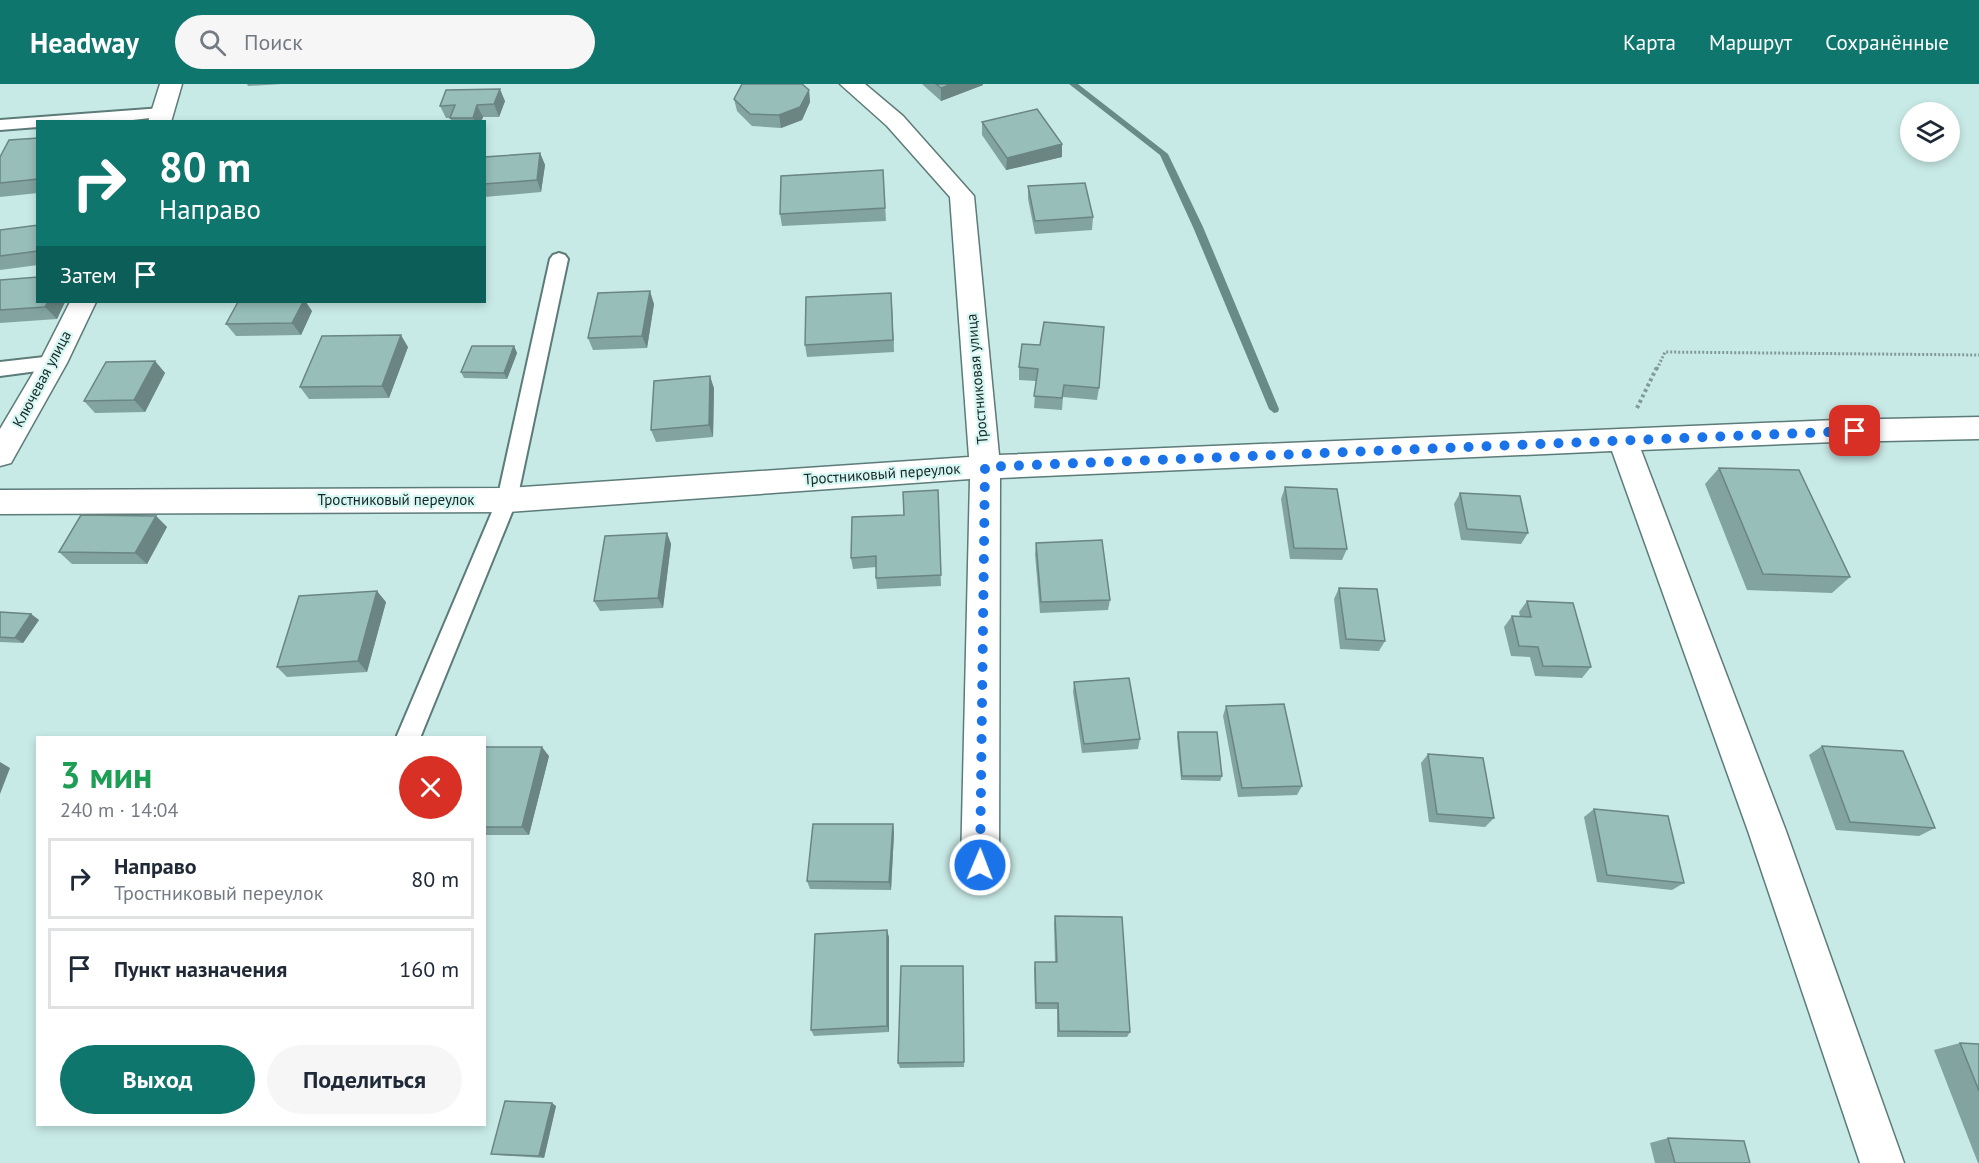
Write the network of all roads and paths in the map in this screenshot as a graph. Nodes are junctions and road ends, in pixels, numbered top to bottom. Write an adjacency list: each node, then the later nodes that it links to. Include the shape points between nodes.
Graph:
1 (171, 84): 3 (street)
2 (851, 84): 15 (street, Тростниковая улица, via 895,121 962,196)
3 (160, 117): 4 (lane)
4 (93, 120)
5 (36, 122): 6 (lane)
6 (0, 125)
7 (559, 259): 16 (lane)
8 (83, 303): 10 (street, Ключевая улица)
9 (1979, 355): 13 (path, via 1665,352)
10 (53, 363): 11 (lane); 14 (street, Ключевая улица)
11 (0, 369)
12 (1979, 428): 13 (street, Тростниковый переулок)
13 (1623, 442): 15 (street, Тростниковый переулок); 20 (street, via 1767,831)
14 (0, 456)
15 (985, 467): 16 (street, Тростниковый переулок); 19 (street, Тростниковая улица)
16 (507, 500): 17 (street, Тростниковый переулок); 18 (lane)
17 (0, 502)
18 (409, 736)
19 (980, 865)
20 (1882, 1163)

